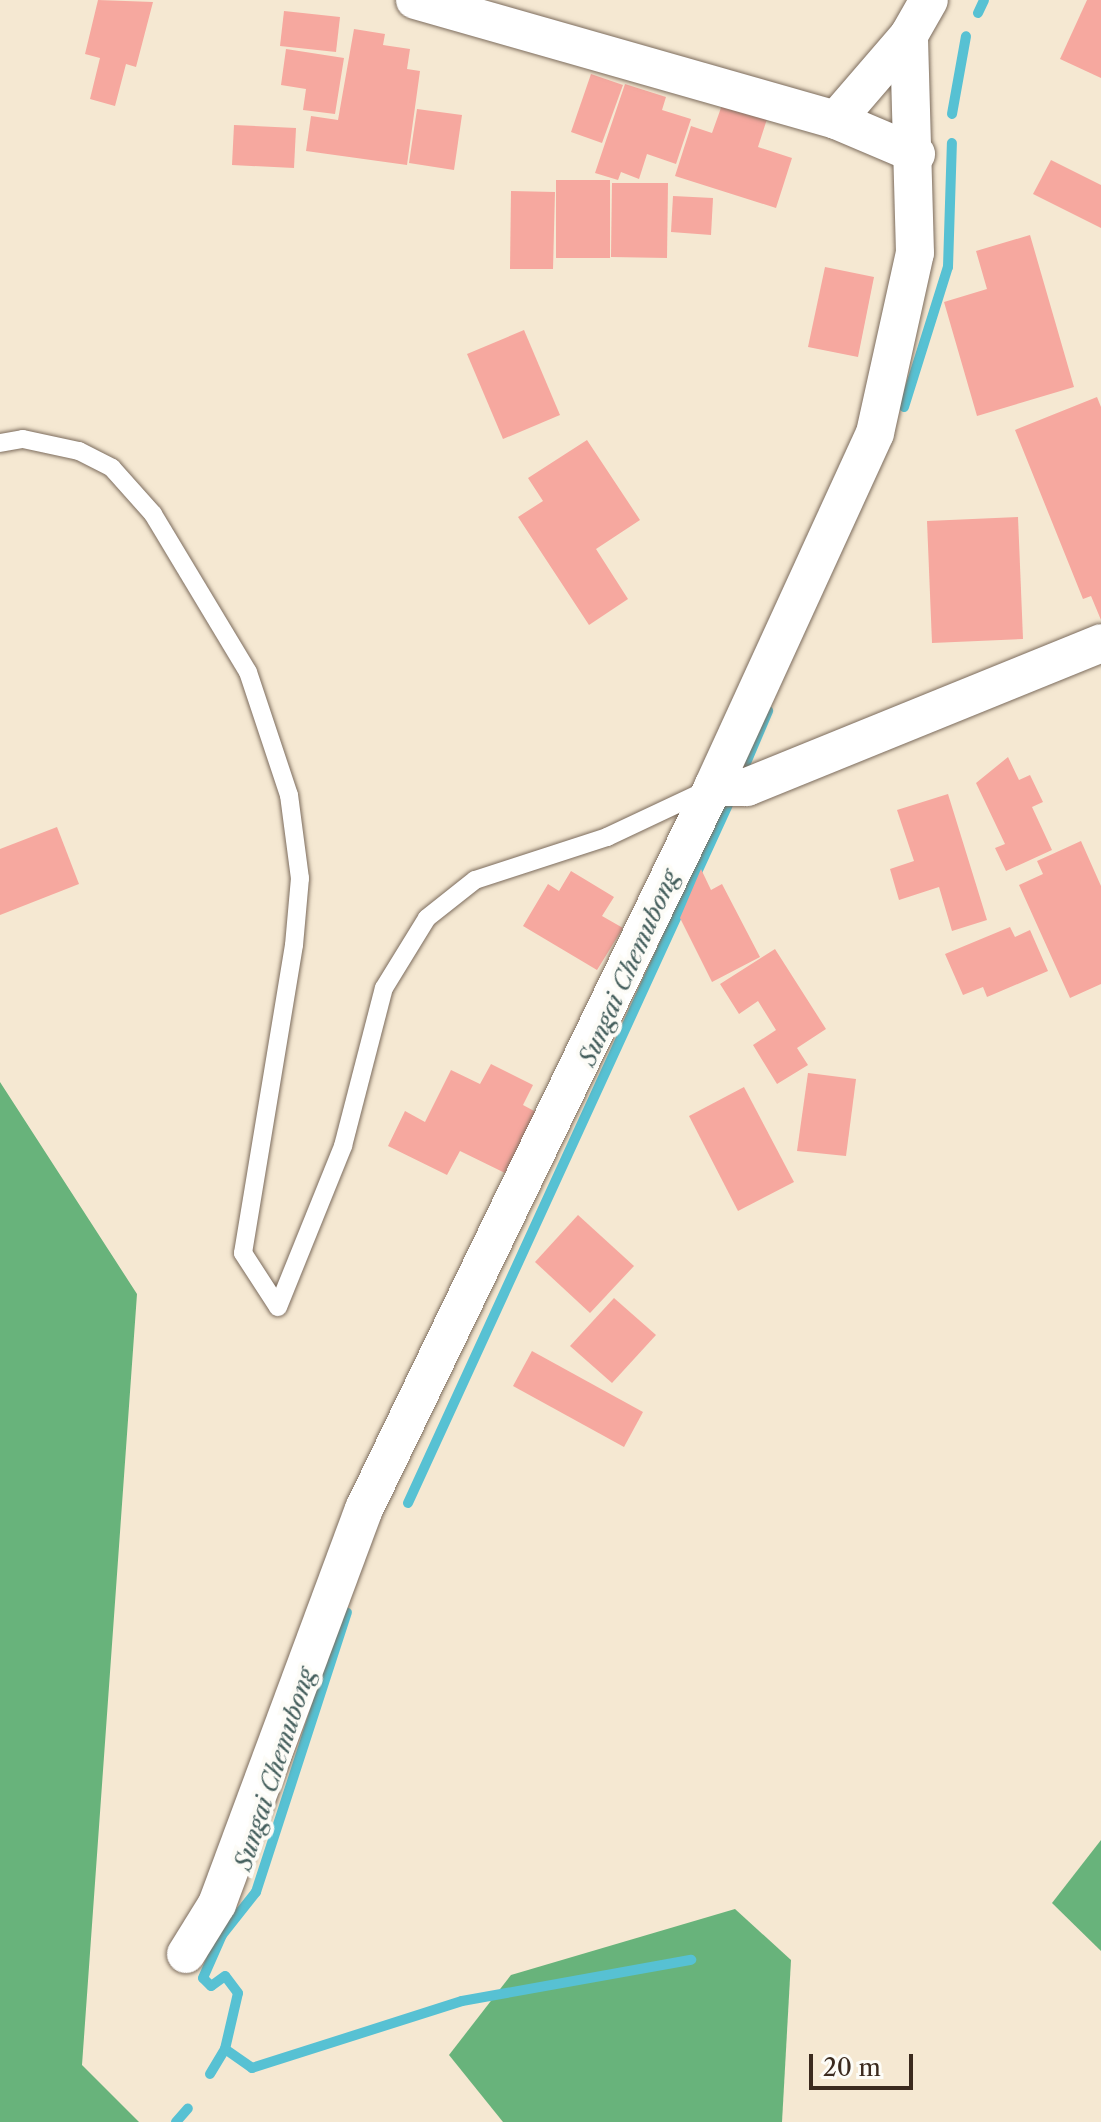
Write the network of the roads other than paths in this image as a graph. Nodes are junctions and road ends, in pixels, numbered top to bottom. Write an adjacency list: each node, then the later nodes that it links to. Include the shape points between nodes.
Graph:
1 (415, 0): 4 (street)
2 (929, 0): 3 (street)
3 (909, 35): 4 (street); 5 (street)
4 (836, 120): 5 (street)
5 (916, 154): 8 (street, via 915,253 875,433)
6 (0, 443): 8 (lane, via 23,439 79,451 112,468 153,514 248,672 289,795 300,878 295,932 243,1253 278,1307 343,1146 384,988 427,918 475,880 607,837)
7 (1101, 643): 8 (street)
8 (725, 788): 9 (street, via 364,1509 217,1904)
9 (186, 1954)

